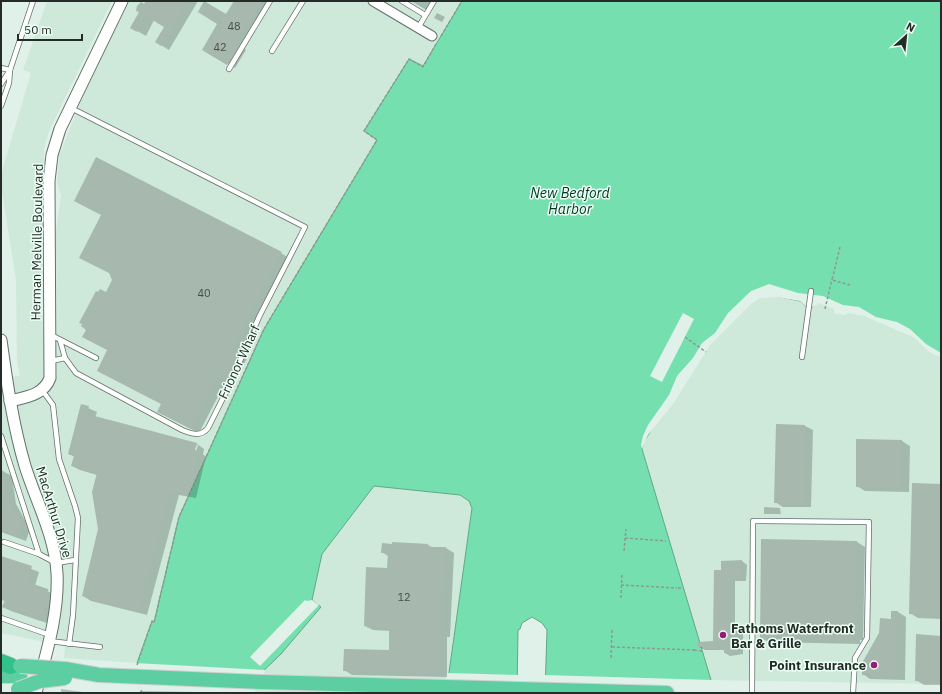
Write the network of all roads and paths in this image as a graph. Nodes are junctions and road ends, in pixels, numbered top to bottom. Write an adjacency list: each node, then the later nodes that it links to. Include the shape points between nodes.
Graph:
1 (33, 1): 15 (lane)
2 (122, 1): 18 (street, Herman Melville Boulevard)
3 (270, 1): 14 (lane)
4 (303, 1): 12 (lane)
5 (374, 1): 10 (street)
6 (402, 1): 9 (lane)
7 (434, 1): 9 (lane)
8 (462, 1): 61 (path, Frionor Wharf, via 423,67 409,59 364,131 377,140 264,329 179,517 154,623 152,621)
9 (425, 15): 10 (lane)
10 (418, 28): 11 (street)
11 (432, 36)
12 (272, 51)
13 (1, 68): 15 (lane)
14 (229, 69)
15 (10, 70): 16 (lane); 17 (lane, via 9,83)
16 (1, 84)
17 (1, 106)
18 (70, 107): 24 (street, Herman Melville Boulevard, via 55,142 50,174); 30 (lane, via 305,228 259,317 227,390 203,433 186,432 124,400 74,372)
19 (840, 246): 20 (path)
20 (833, 276): 21 (path, via 832,280); 23 (path)
21 (850, 285)
22 (811, 291): 29 (lane)
23 (825, 308)
24 (50, 334): 27 (lane); 32 (street, Herman Melville Boulevard)
25 (685, 337): 28 (path)
26 (1, 340): 33 (street, MacArthur Drive)
27 (60, 340): 30 (lane); 31 (lane)
28 (706, 352)
29 (802, 357)
30 (65, 358): 32 (lane)
31 (96, 358)
32 (51, 361): 34 (street, Herman Melville Boulevard, via 50,378)
33 (2, 362): 35 (street, MacArthur Drive)
34 (42, 390): 35 (street, via 30,396); 45 (lane, via 53,403 59,459 76,509 78,522)
35 (10, 400): 46 (street, MacArthur Drive, via 23,460 47,528)
36 (1, 438): 44 (lane)
37 (626, 529): 38 (path)
38 (625, 538): 40 (path); 43 (path)
39 (669, 540): 40 (path)
40 (658, 541): 42 (path)
41 (4, 542): 44 (lane)
42 (666, 542)
43 (624, 551)
44 (39, 554): 46 (lane)
45 (75, 560): 46 (lane); 56 (lane)
46 (56, 563): 55 (street, MacArthur Drive, via 57,590)
47 (622, 573): 48 (path)
48 (621, 585): 49 (path); 52 (path)
49 (674, 588): 50 (path); 51 (path)
50 (677, 588)
51 (684, 588)
52 (621, 598)
53 (1, 618): 55 (lane)
54 (612, 629): 57 (path)
55 (50, 638): 56 (lane); 64 (street, MacArthur Drive)
56 (69, 644): 58 (lane)
57 (612, 646): 59 (path); 60 (path)
58 (100, 647)
59 (702, 651)
60 (612, 658)
61 (137, 663)
62 (12, 675): 63 (highway, bridge, via 65,678); 63 (highway, bridge, via 65,669)
63 (99, 675): 65 (highway, bridge, via 345,686)
64 (36, 693)
65 (667, 693)
66 (752, 693): 67 (lane, via 754,521 761,521 869,522 867,638 855,658)
67 (853, 693)

